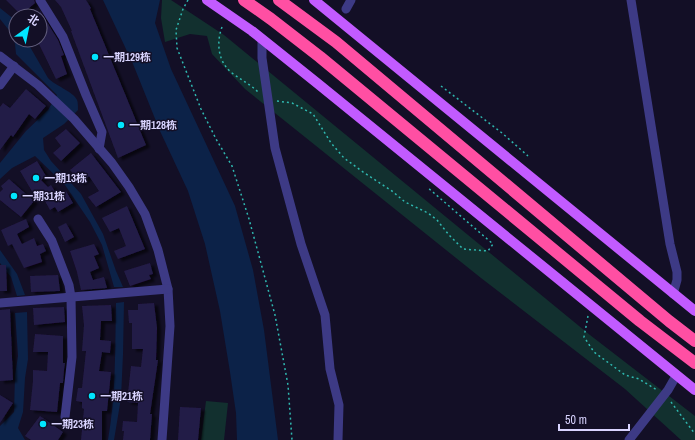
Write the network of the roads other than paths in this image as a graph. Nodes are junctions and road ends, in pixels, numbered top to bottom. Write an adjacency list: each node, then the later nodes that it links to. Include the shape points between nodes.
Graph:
1 (40, 0): 13 (street, via 64,37 102,132)
2 (207, 0): 9 (main road)
3 (244, 0): 21 (highway, via 320,57 640,321)
4 (279, 0): 20 (highway, via 336,42)
5 (314, 0): 16 (main road)
6 (351, 0): 8 (street)
7 (631, 0): 16 (street, via 670,244 677,272)
8 (346, 9)
9 (262, 39): 22 (main road); 26 (street, via 262,58 277,155 301,244 325,315 330,369 340,405)
10 (0, 56): 11 (street)
11 (14, 66): 12 (street); 13 (street, via 74,119)
12 (0, 85)
13 (99, 148): 15 (street, via 129,187 145,214)
14 (38, 219): 17 (street, via 52,241 69,284)
15 (168, 289): 17 (street); 25 (street, via 170,326)
16 (673, 294): 19 (main road)
17 (71, 297): 18 (street); 24 (street, via 72,356)
18 (0, 303)
19 (695, 311)
20 (695, 341)
21 (695, 363)
22 (676, 376): 23 (main road); 27 (street)
23 (695, 390)
24 (65, 418)
25 (162, 440)
26 (338, 440)
27 (629, 440)

